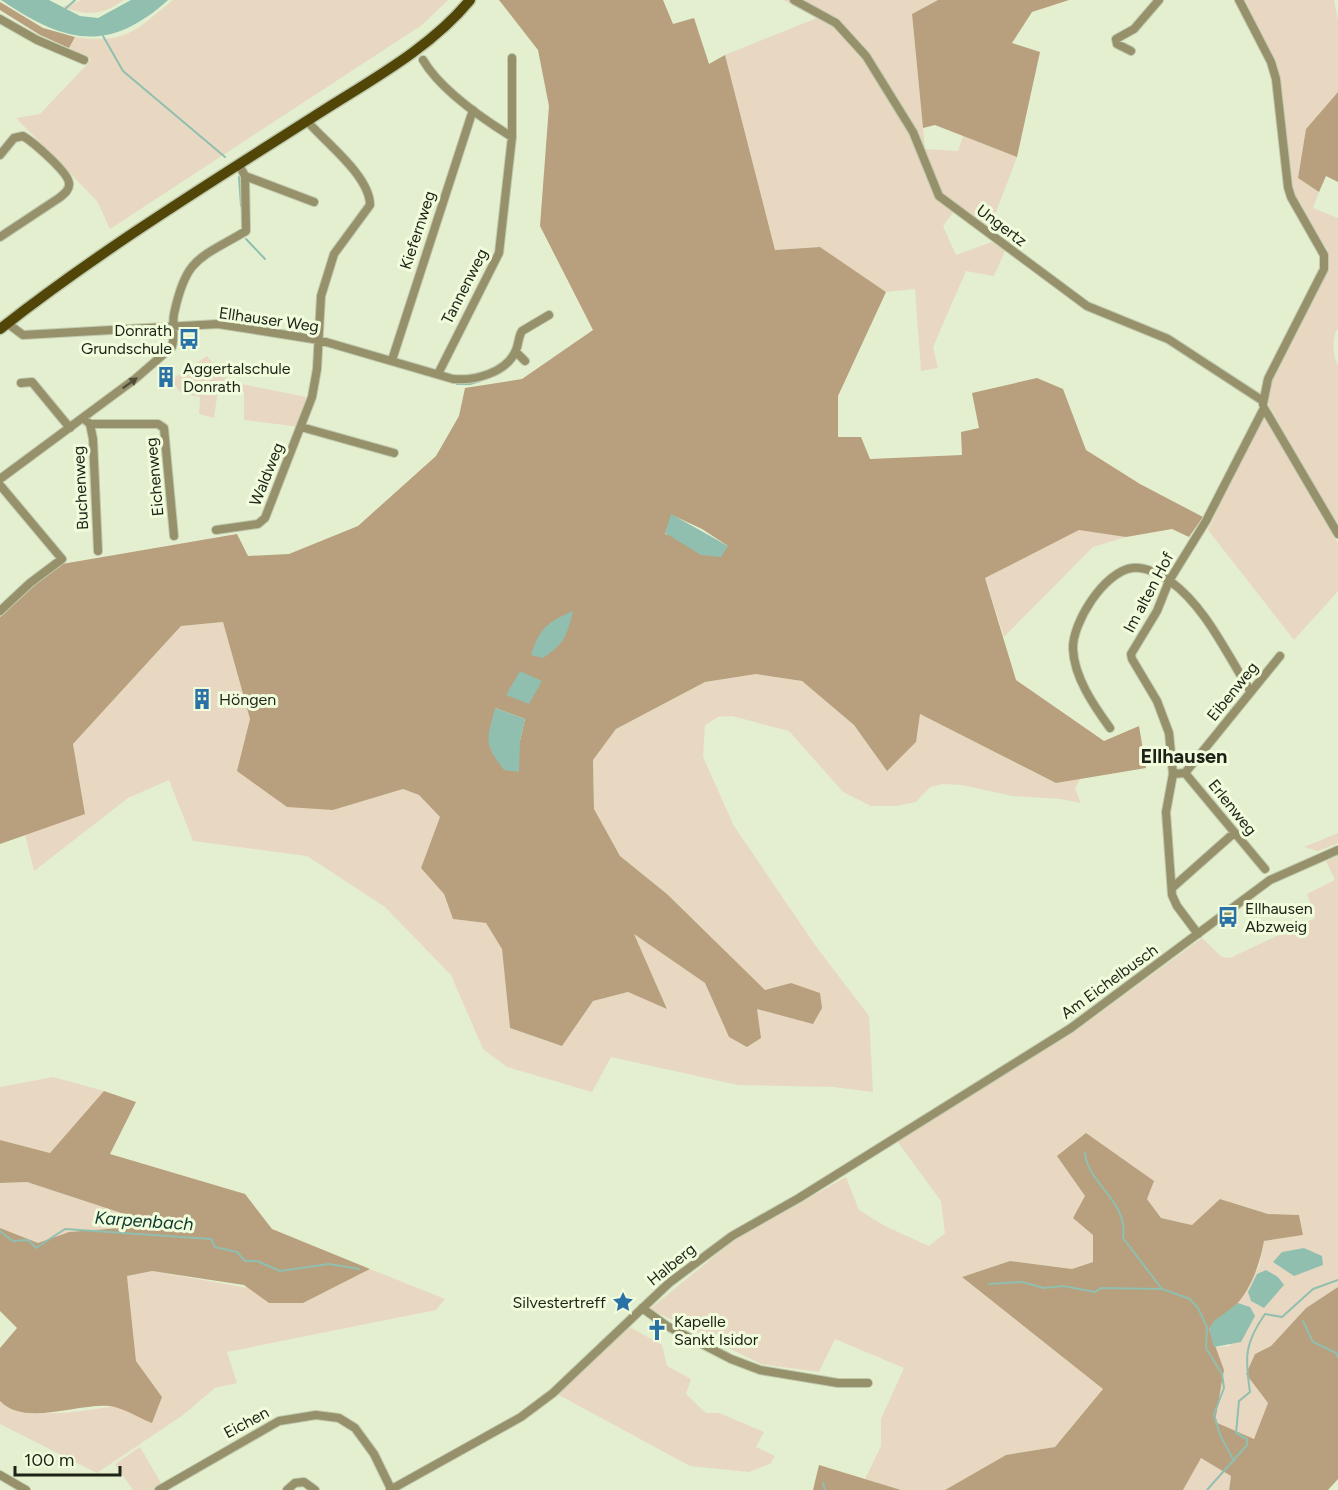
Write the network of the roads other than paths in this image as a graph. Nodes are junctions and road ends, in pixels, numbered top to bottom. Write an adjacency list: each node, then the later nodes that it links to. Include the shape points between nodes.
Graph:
1 (470, 0): 11 (main road, via 429,40)
2 (794, 0): 27 (street, Ungertz, via 836,23 866,56 913,132 939,196 1087,306 1168,339)
3 (1159, 0): 6 (street, via 1134,29 1116,39 1117,44)
4 (1239, 0): 27 (street, Im alten Hof, via 1276,79 1291,197 1324,255 1324,269 1268,379)
5 (0, 19): 8 (street)
6 (1131, 51)
7 (512, 58): 12 (street, Tannenweg)
8 (84, 60)
9 (423, 60): 10 (street)
10 (473, 110): 12 (street); 23 (street, Kiefernweg)
11 (307, 121): 14 (main road); 21 (street, Waldweg, via 345,160 370,196 370,205 334,254 321,297)
12 (512, 136): 25 (street, Tannenweg, via 499,254)
13 (0, 155): 17 (street, via 14,138 23,136 70,184 59,198)
14 (239, 165): 15 (street); 19 (main road)
15 (245, 176): 16 (street); 20 (street, via 246,231 192,263 180,284)
16 (314, 202)
17 (0, 237)
18 (549, 315): 22 (street, Ellhauser Weg, via 522,331)
19 (3, 326): 20 (street, Ellhauser Weg, via 23,335)
20 (172, 327): 21 (street, Ellhauser Weg, via 218,324); 28 (street, one-way to 20, via 172,347)
21 (318, 340): 23 (street, Ellhauser Weg); 29 (street, Waldweg, via 312,397)
22 (516, 352): 24 (street); 25 (street, Ellhauser Weg, via 494,372 468,380)
23 (392, 360): 25 (street, Ellhauser Weg)
24 (525, 361)
25 (438, 374)
26 (21, 383): 30 (street, via 32,382)
27 (1263, 404): 35 (street); 38 (street, Im alten Hof, via 1206,520)
28 (87, 421): 30 (street); 36 (street, Eichenweg, via 158,424 164,428); 37 (street, Buchenweg, via 93,439)
29 (301, 427): 31 (street, Waldweg); 34 (street, Waldweg, via 265,518 258,524)
30 (70, 428): 32 (street)
31 (394, 453)
32 (0, 479)
33 (0, 485): 39 (street, via 62,559)
34 (216, 530)
35 (1338, 534)
36 (174, 536)
37 (98, 551)
38 (1169, 581): 41 (street, via 1190,597); 42 (street, via 1139,567 1129,568 1110,579 1087,606 1072,649 1081,680); 44 (street, Im alten Hof, via 1157,611 1131,654 1164,717)
39 (0, 611)
40 (1280, 656): 41 (street, Eibenweg)
41 (1251, 692): 43 (street, Eibenweg)
42 (1110, 728)
43 (1185, 773): 44 (street, Erlenweg); 45 (street, Erlenweg)
44 (1173, 774): 48 (street, Im alten Hof, via 1166,812)
45 (1234, 834): 47 (street, Erlenweg); 48 (street)
46 (1338, 850): 49 (street, Am Eichelbusch, via 1270,880)
47 (1265, 869)
48 (1172, 888): 49 (street, Im alten Hof, via 1177,906)
49 (1198, 934): 50 (street, Am Eichelbusch, via 1071,1028)
50 (897, 1137): 51 (street, Halberg, via 732,1236)
51 (642, 1308): 52 (street, Halberg, via 667,1326 760,1370 838,1383); 58 (street, via 553,1393 522,1417)
52 (868, 1383)
53 (0, 1475): 54 (street)
54 (26, 1490)
55 (159, 1490): 58 (street, Eichen, via 279,1421 316,1415 339,1418 355,1428 374,1454)
56 (287, 1490): 57 (street, via 304,1482)
57 (315, 1490)
58 (391, 1490)

